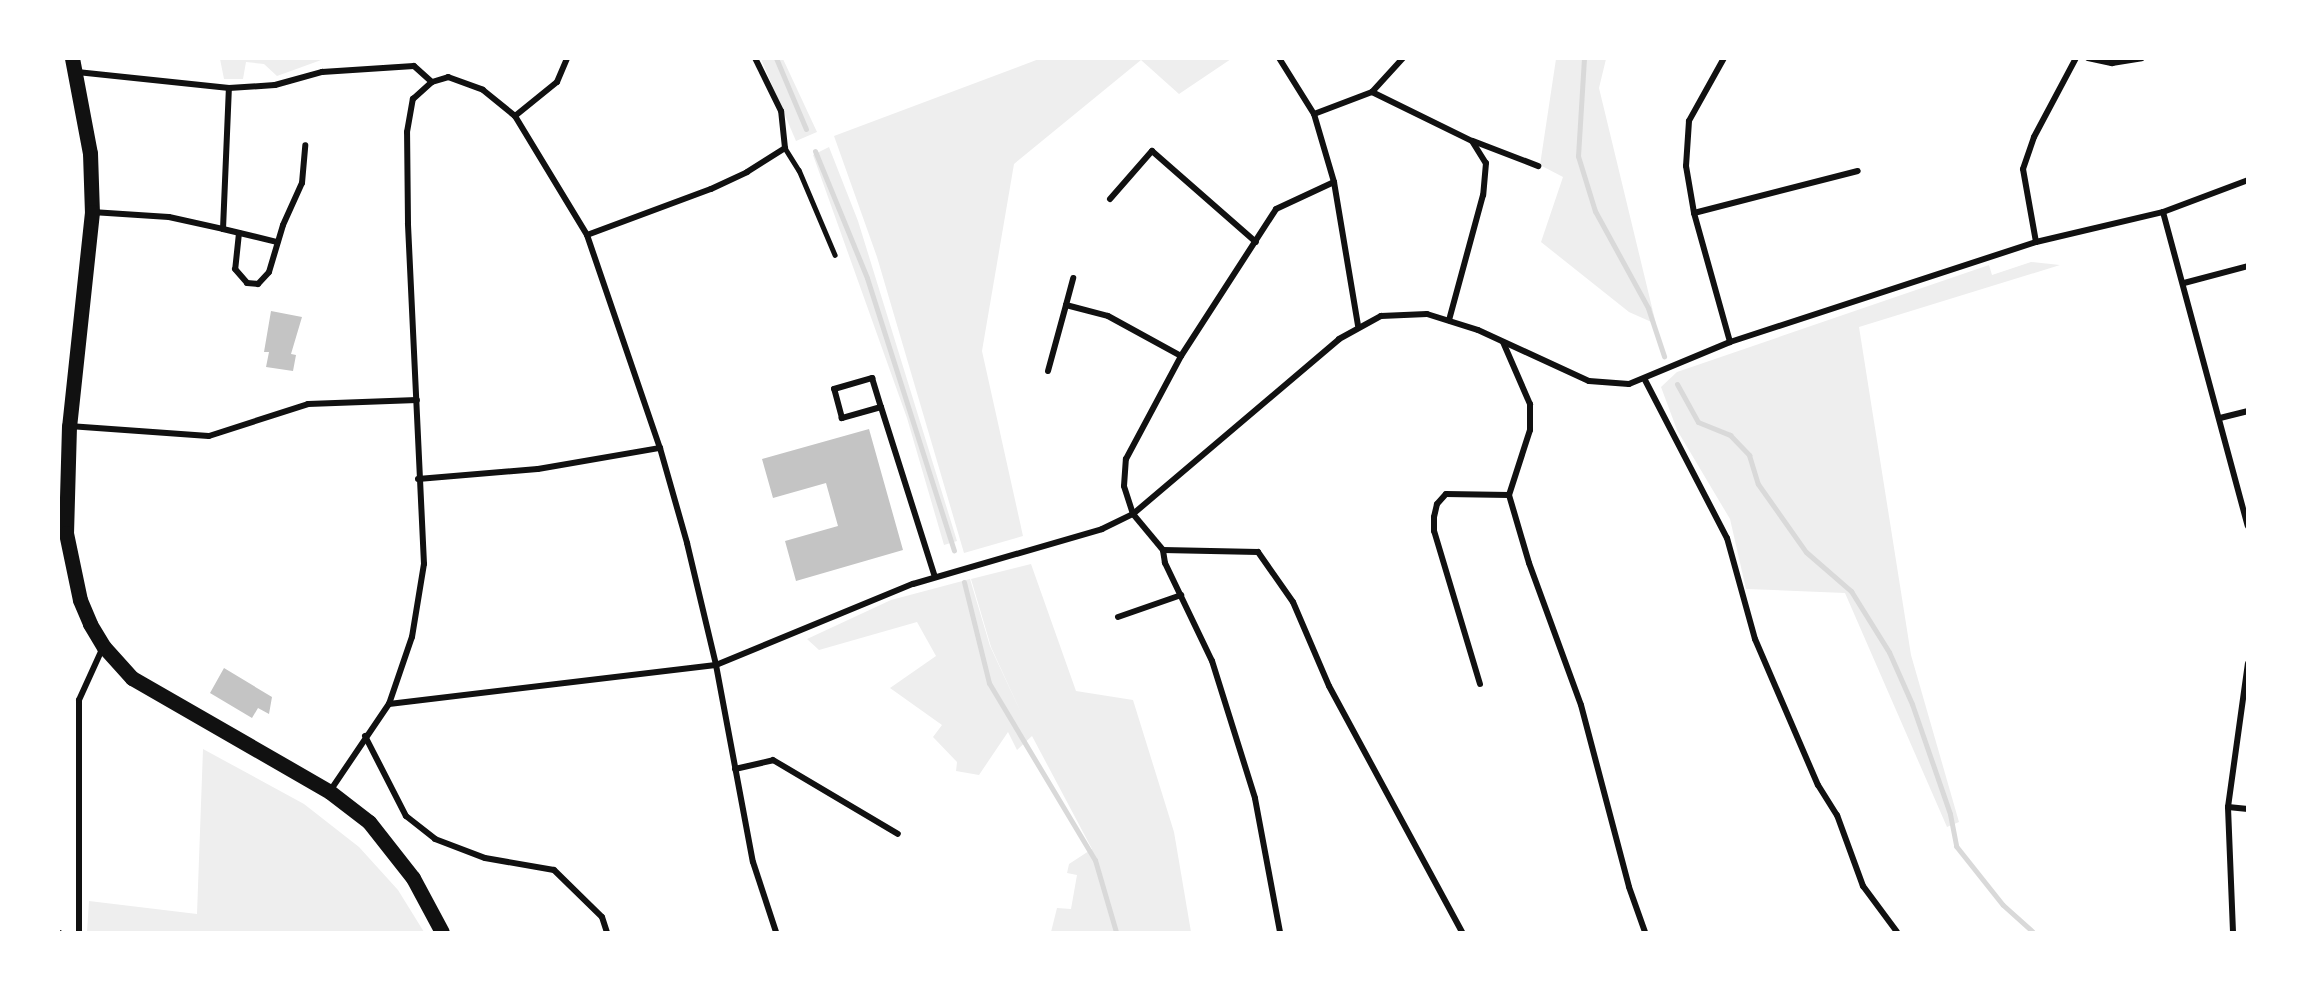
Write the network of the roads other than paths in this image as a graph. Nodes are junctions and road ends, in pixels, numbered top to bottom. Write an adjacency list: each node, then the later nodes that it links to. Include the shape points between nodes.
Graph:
1 (567, 58): 14 (street, via 557,82)
2 (755, 58): 17 (street, via 781,111)
3 (1279, 58): 13 (street)
4 (1403, 58): 12 (street)
5 (1724, 58): 25 (street, via 1689,121 1686,166)
6 (2076, 58): 31 (street, via 2034,136 2023,170)
7 (2088, 58): 8 (street, via 2112,63)
8 (2142, 58)
9 (75, 65): 11 (street); 23 (main road, via 90,153)
10 (432, 82): 11 (street, via 414,66 322,72 276,85); 14 (street, via 448,77 461,80 483,90); 44 (street, via 413,99 408,132)
11 (229, 88): 26 (street)
12 (1372, 92): 13 (street); 15 (street)
13 (1314, 114): 21 (street)
14 (515, 116): 28 (street)
15 (1472, 141): 18 (street); 37 (street, via 1485,163 1484,195)
16 (305, 145): 29 (street, via 302,183)
17 (784, 148): 28 (street, via 711,189); 32 (lane, via 799,171)
18 (1538, 166)
19 (1858, 171): 25 (street)
20 (2247, 180): 24 (street)
21 (1334, 182): 30 (street, via 1276,209); 38 (street)
22 (1110, 199): 30 (street, via 1152,151)
23 (92, 212): 26 (street, via 169,217); 48 (main road)
24 (2163, 212): 31 (street); 35 (street)
25 (1694, 213): 40 (street)
26 (223, 229): 27 (street)
27 (239, 233): 29 (street); 29 (street, via 235,269 247,283 265,280)
28 (587, 235): 49 (street)
29 (277, 242)
30 (1256, 242): 41 (street)
31 (2036, 242): 40 (street)
32 (835, 255)
33 (2247, 266): 35 (street)
34 (1073, 278): 36 (street)
35 (2184, 283): 47 (street)
36 (1066, 305): 41 (street, via 1108,316); 42 (street)
37 (1449, 320): 38 (street, via 1404,313 1381,316); 39 (street)
38 (1358, 326): 52 (street)
39 (1502, 342): 43 (street, via 1603,385); 51 (street, via 1530,404 1530,430)
40 (1730, 342): 43 (street)
41 (1181, 356): 52 (street, via 1126,459 1124,486)
42 (1048, 370)
43 (1645, 380): 77 (street, via 1727,538 1755,639 1818,785 1837,815 1863,886)
44 (417, 400): 48 (street, via 308,404 209,436); 50 (street)
45 (881, 407): 45 (street, via 872,378 834,389 842,418); 55 (street)
46 (2247, 411): 47 (street)
47 (2220, 418): 53 (street)
48 (69, 426): 58 (main road, via 66,533 80,600)
49 (660, 447): 50 (street, via 538,469); 60 (street)
50 (418, 479): 63 (street, via 423,564 411,637)
51 (1509, 495): 62 (street, via 1446,494 1437,504 1434,517 1434,531); 76 (street, via 1529,563 1581,705)
52 (1133, 514): 54 (street); 55 (street, via 1102,529)
53 (2247, 525)
54 (1163, 550): 56 (street); 75 (street, via 1258,552 1293,602 1329,686)
55 (935, 577): 60 (street)
56 (1181, 595): 57 (street); 74 (street, via 1212,661 1255,798)
57 (1118, 617)
58 (104, 647): 66 (main road, via 132,678); 70 (street, via 79,700)
59 (2247, 663): 61 (street)
60 (716, 665): 63 (street); 65 (street)
61 (2247, 670): 67 (street)
62 (1480, 684)
63 (389, 704): 64 (street)
64 (366, 736): 66 (street); 72 (street, via 406,816 435,839 485,858 554,870 602,917)
65 (735, 769): 69 (street, via 773,760); 73 (street, via 753,862)
66 (330, 792): 71 (main road, via 387,841 413,878)
67 (2228, 807): 68 (street); 78 (street)
68 (2247, 809)
69 (898, 834)
70 (79, 933)
71 (442, 933)
72 (607, 933)
73 (776, 933)
74 (1280, 933)
75 (1462, 933)
76 (1645, 933)
77 (1897, 933)
78 (2233, 933)

